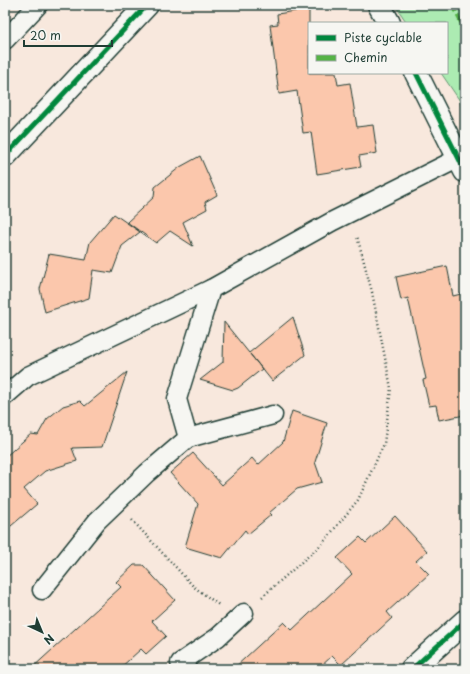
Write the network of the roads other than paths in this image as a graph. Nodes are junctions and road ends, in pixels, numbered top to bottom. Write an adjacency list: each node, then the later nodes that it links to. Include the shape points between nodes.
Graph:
1 (38, 5): 5 (lane)
2 (147, 5): 7 (street)
3 (379, 5): 4 (street)
4 (388, 22)
5 (5, 40)
6 (417, 74): 8 (street)
7 (5, 156)
8 (462, 164): 9 (lane, via 350,212)
9 (211, 289): 10 (lane, via 28,376); 12 (lane, via 177,399)
10 (5, 396)
11 (274, 415): 12 (lane)
12 (188, 438): 13 (lane, via 96,521)
13 (42, 590)
14 (244, 613): 16 (lane, via 218,636 180,663)
15 (465, 621): 17 (street)
16 (187, 669)
17 (412, 669)

